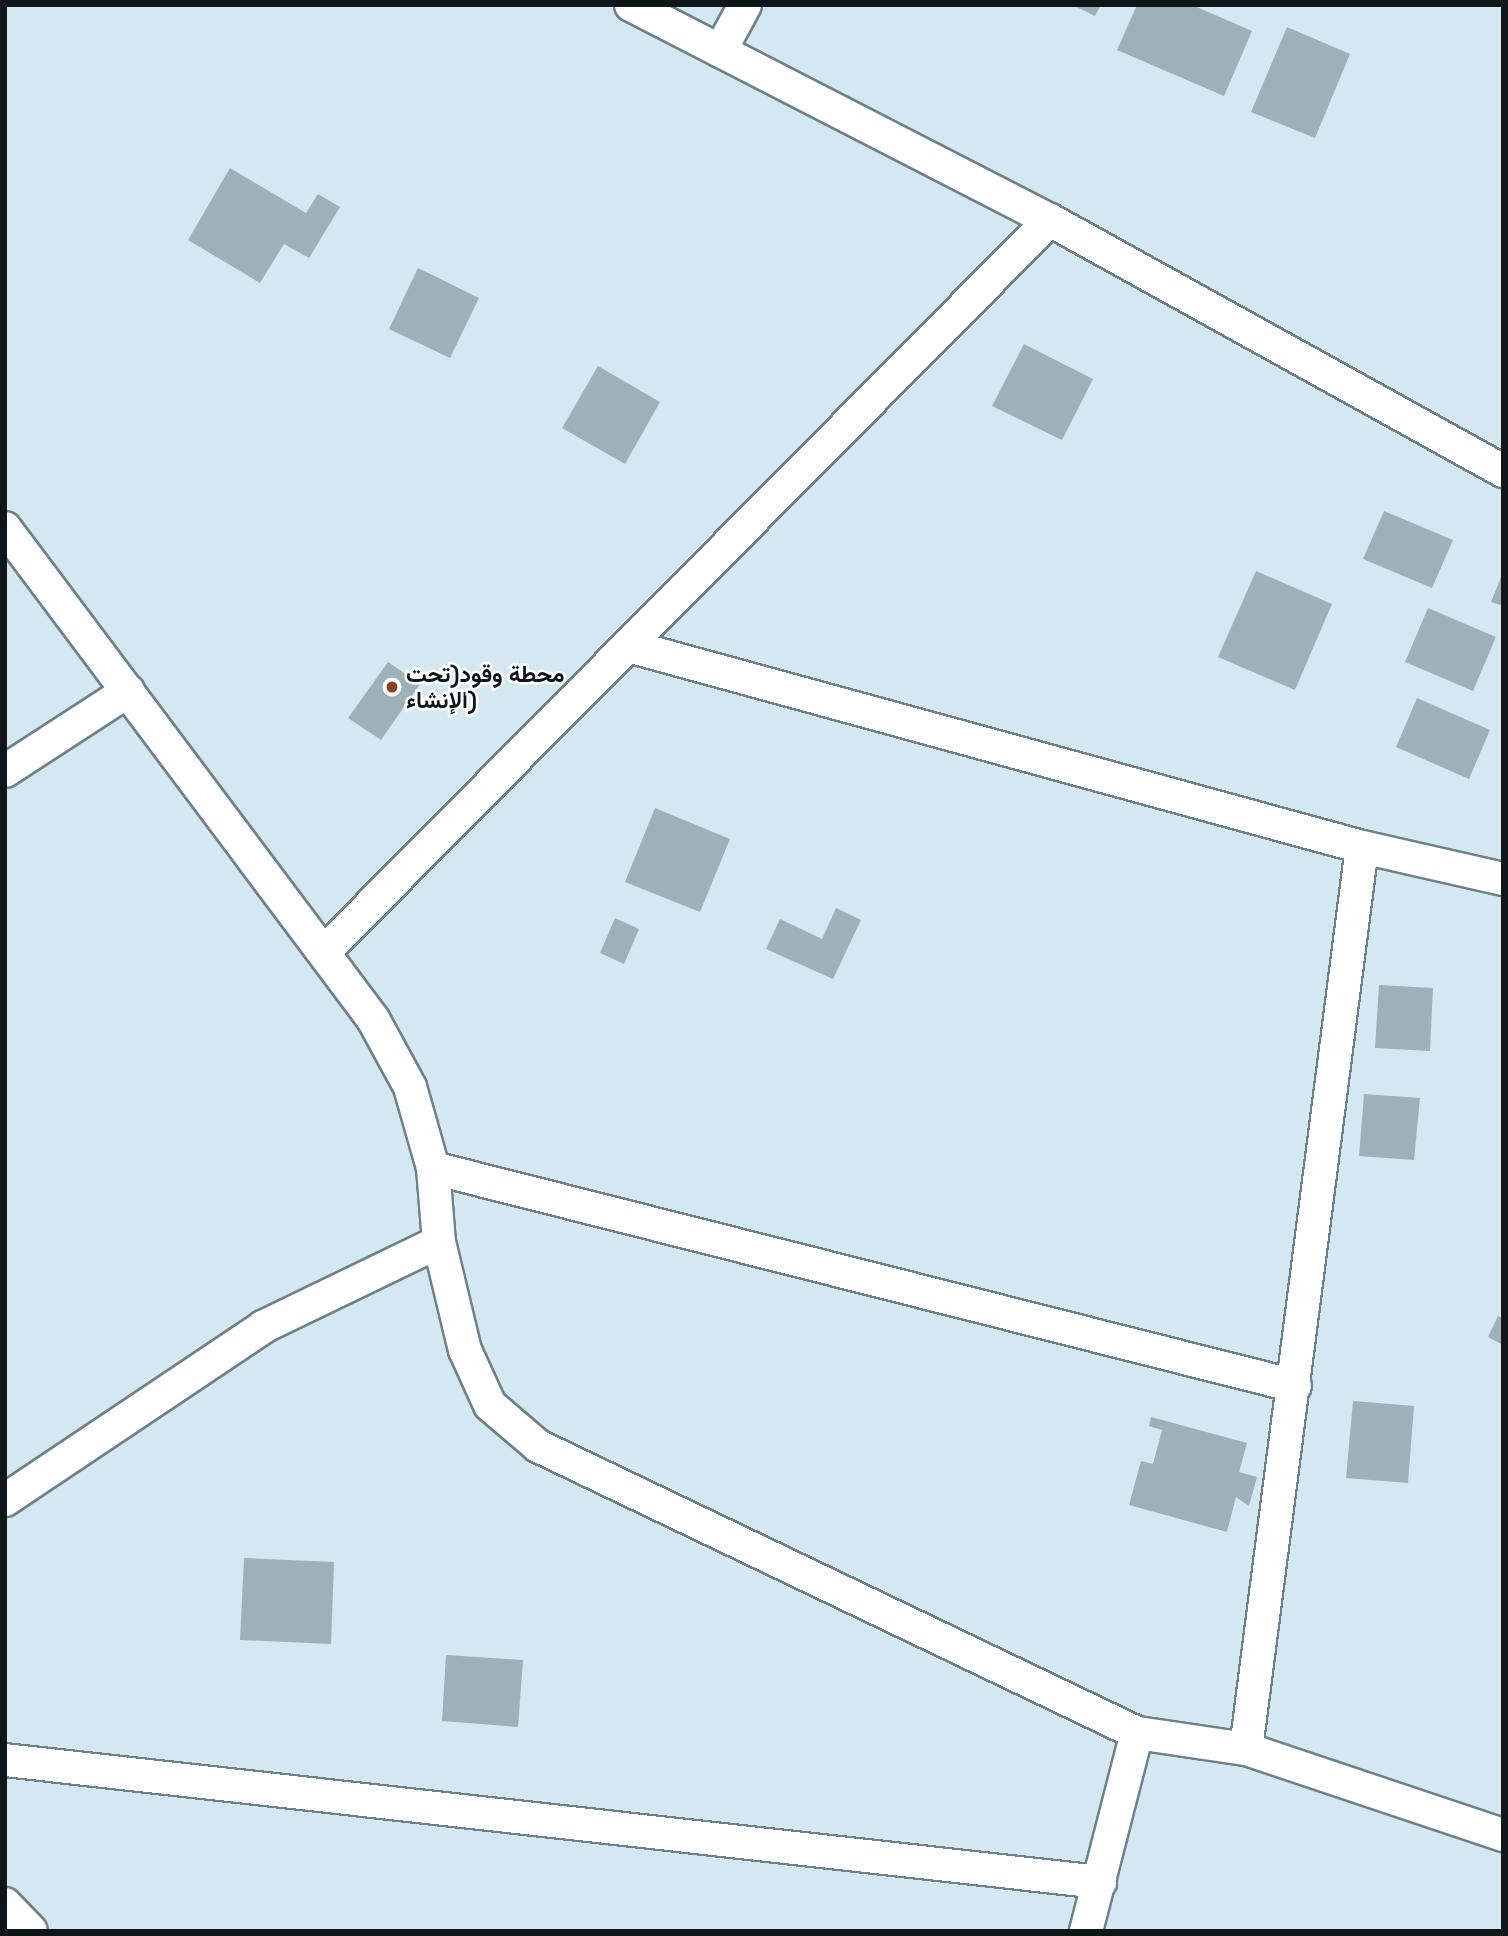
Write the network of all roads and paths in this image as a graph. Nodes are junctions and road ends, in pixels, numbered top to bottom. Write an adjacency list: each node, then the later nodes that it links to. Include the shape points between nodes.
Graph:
1 (631, 5): 3 (street)
2 (746, 5): 3 (street)
3 (720, 51): 4 (street)
4 (1050, 220): 5 (street); 7 (street)
5 (1503, 471)
6 (5, 528): 8 (street)
7 (632, 647): 10 (street); 12 (street)
8 (128, 691): 9 (street); 12 (street)
9 (5, 771)
10 (1362, 846): 11 (street); 15 (street)
11 (1503, 879)
12 (326, 950): 13 (street, via 410,1087)
13 (433, 1168): 14 (street); 15 (street)
14 (439, 1242): 16 (street, via 263,1327); 17 (street, via 465,1350 489,1405 538,1446)
15 (1295, 1386): 18 (street)
16 (5, 1500)
17 (1137, 1733): 18 (street); 21 (street)
18 (1246, 1749): 20 (street)
19 (5, 1760): 21 (street)
20 (1503, 1835)
21 (1100, 1882): 24 (street)
22 (5, 1904): 23 (street)
23 (30, 1931)
24 (1086, 1931)

